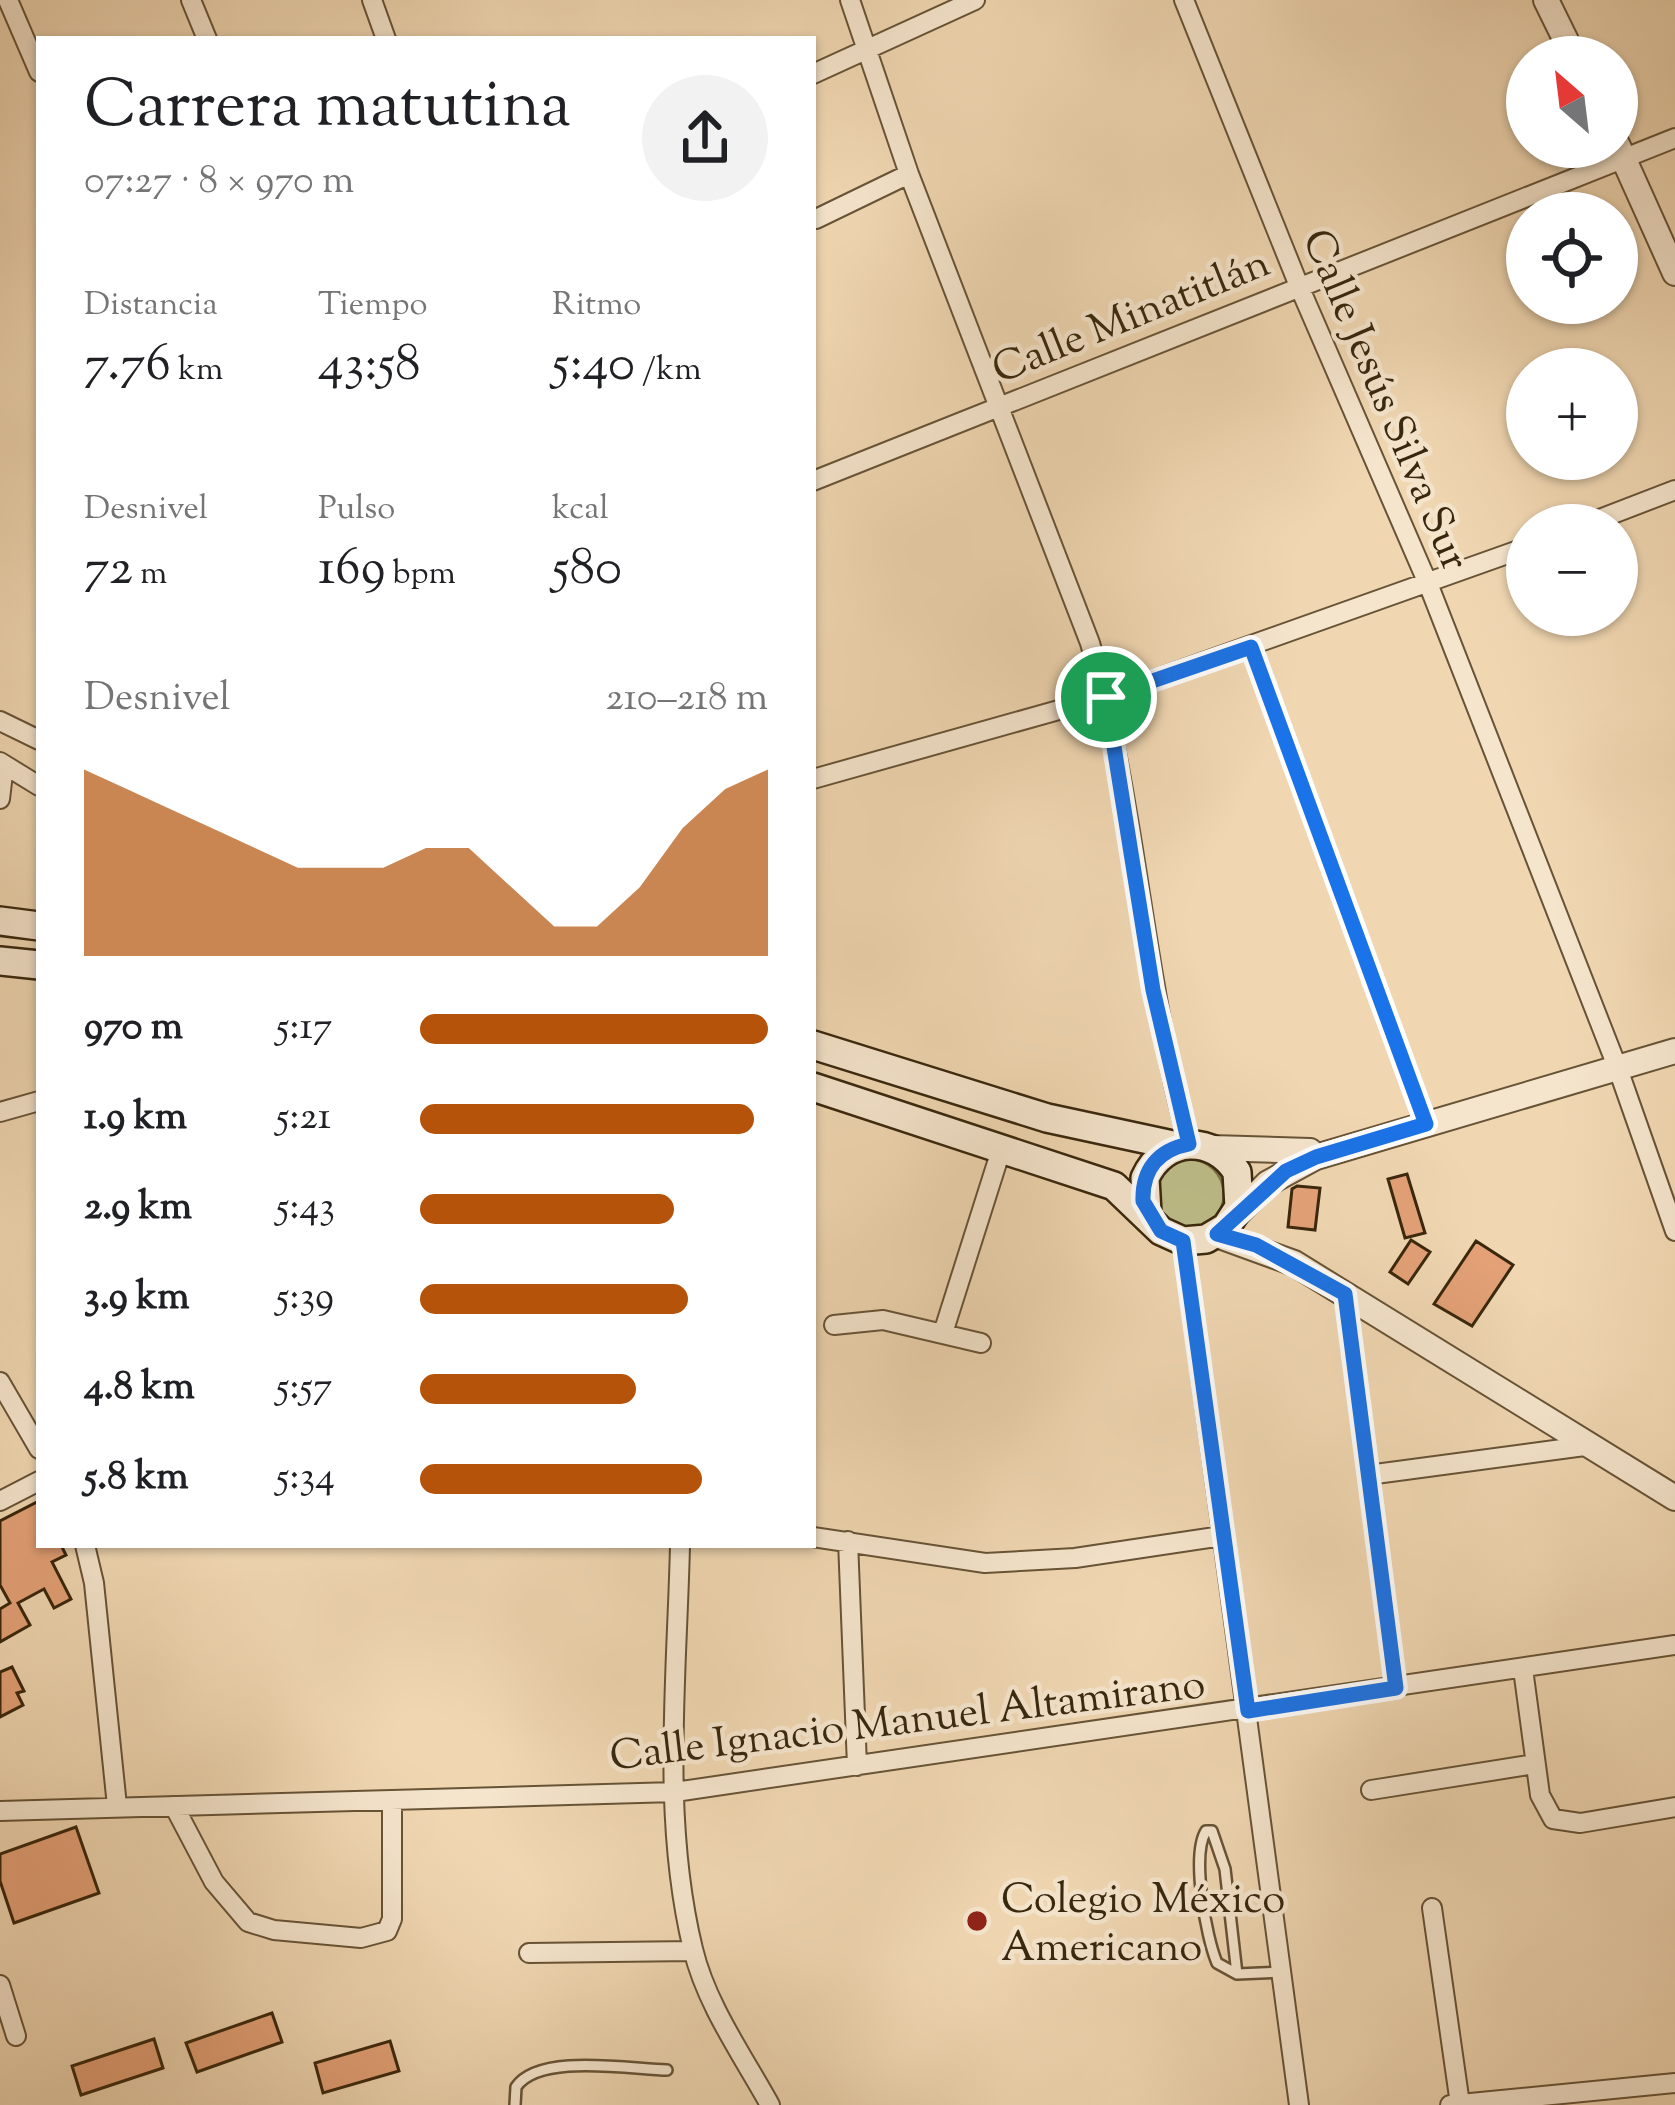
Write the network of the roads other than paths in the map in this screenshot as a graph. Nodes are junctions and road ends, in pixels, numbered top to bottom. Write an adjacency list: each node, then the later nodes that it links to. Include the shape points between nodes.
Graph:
1 (8, 0): 12 (street)
2 (191, 0): 8 (street)
3 (372, 0): 9 (street)
4 (850, 0): 11 (street)
5 (975, 0): 11 (street)
6 (1184, 0): 21 (street, Calle Jesús Silva Sur)
7 (1546, 0): 10 (street)
8 (206, 36)
9 (385, 36)
10 (1564, 36)
11 (868, 49): 13 (street); 18 (street)
12 (36, 65)
13 (816, 73)
14 (1675, 138): 15 (street, Calle Minatitlán)
15 (1638, 147)
16 (1580, 168): 21 (street, Calle Minatitlán)
17 (1628, 168): 20 (street)
18 (910, 174): 19 (street); 22 (street)
19 (816, 219)
20 (1675, 273)
21 (1299, 286): 22 (street, Calle Minatitlán); 27 (street, Calle Jesús Silva Sur)
22 (1001, 403): 23 (street, Calle Minatitlán); 29 (street)
23 (816, 480)
24 (1675, 490): 25 (street)
25 (1638, 504)
26 (1506, 555): 27 (street)
27 (1429, 586): 28 (street); 42 (street, Calle Jesús Silva Sur)
28 (1251, 647): 29 (street); 46 (street)
29 (1106, 697): 33 (street); 47 (street, via 1153,990)
30 (0, 721): 31 (street)
31 (36, 739)
32 (2, 764): 34 (street); 35 (street)
33 (816, 778)
34 (36, 784)
35 (0, 799)
36 (0, 921): 37 (main road)
37 (36, 926)
38 (0, 961): 39 (main road)
39 (36, 965)
40 (816, 1046): 47 (main road, via 1047,1118)
41 (1675, 1051): 42 (street)
42 (1618, 1069): 46 (street); 51 (street, Calle Jesús Silva Sur)
43 (816, 1088): 49 (main road)
44 (36, 1102): 45 (street)
45 (0, 1112)
46 (1426, 1124): 48 (street)
47 (1193, 1146): 48 (street, via 1289,1154); 52 (main road, via 1150,1167); 53 (main road, via 1237,1172 1240,1196)
48 (1348, 1146): 53 (street, via 1286,1171)
49 (1002, 1147): 52 (main road, via 1114,1186); 58 (street)
50 (1675, 1172): 51 (street)
51 (1655, 1180): 54 (street, Calle Jesús Silva Sur)
52 (1147, 1213): 55 (main road)
53 (1225, 1226): 55 (main road); 56 (street)
54 (1675, 1231)
55 (1183, 1241): 68 (street)
56 (1345, 1294): 62 (street); 63 (street)
57 (834, 1325): 58 (street, via 883,1321)
58 (943, 1333): 59 (street)
59 (981, 1343)
60 (0, 1382): 61 (street)
61 (36, 1444)
62 (1592, 1445): 63 (street); 65 (street)
63 (1368, 1475): 74 (street)
64 (36, 1483): 66 (street)
65 (1675, 1498)
66 (0, 1501)
67 (816, 1537): 69 (street)
68 (1222, 1537): 69 (street, via 985,1563); 75 (street)
69 (848, 1541): 77 (street)
70 (86, 1548): 81 (street)
71 (680, 1548): 79 (street)
72 (1675, 1645): 73 (street, Calle Ignacio Manuel Altamirano)
73 (1523, 1669): 74 (street, Calle Ignacio Manuel Altamirano); 76 (street)
74 (1396, 1688): 75 (street, Calle Ignacio Manuel Altamirano)
75 (1248, 1711): 77 (street, Calle Ignacio Manuel Altamirano); 88 (street)
76 (1535, 1764): 78 (street); 83 (street, via 1546,1810 1567,1823)
77 (857, 1766): 79 (street, Calle Ignacio Manuel Altamirano)
78 (1371, 1790)
79 (675, 1792): 80 (street, Calle Ignacio Manuel Altamirano); 86 (street)
80 (392, 1800): 82 (street, Calle Ignacio Manuel Altamirano); 82 (street, via 392,1919 386,1931 361,1938 248,1922 214,1882)
81 (117, 1806): 82 (street, Calle Ignacio Manuel Altamirano); 84 (street, Calle Ignacio Manuel Altamirano)
82 (174, 1806)
83 (1675, 1807)
84 (0, 1811)
85 (1432, 1908): 94 (street)
86 (693, 1951): 87 (street); 96 (street)
87 (530, 1953)
88 (1282, 1972): 89 (lane); 97 (street)
89 (1238, 1974): 89 (lane, via 1213,1952 1199,1847 1206,1831 1222,1850)
90 (0, 1985): 91 (street)
91 (16, 2036)
92 (667, 2070): 95 (lane, via 534,2071 516,2087)
93 (1675, 2083): 94 (street)
94 (1460, 2104): 98 (street)
95 (515, 2105)
96 (770, 2105)
97 (1299, 2105)
98 (1450, 2105)

